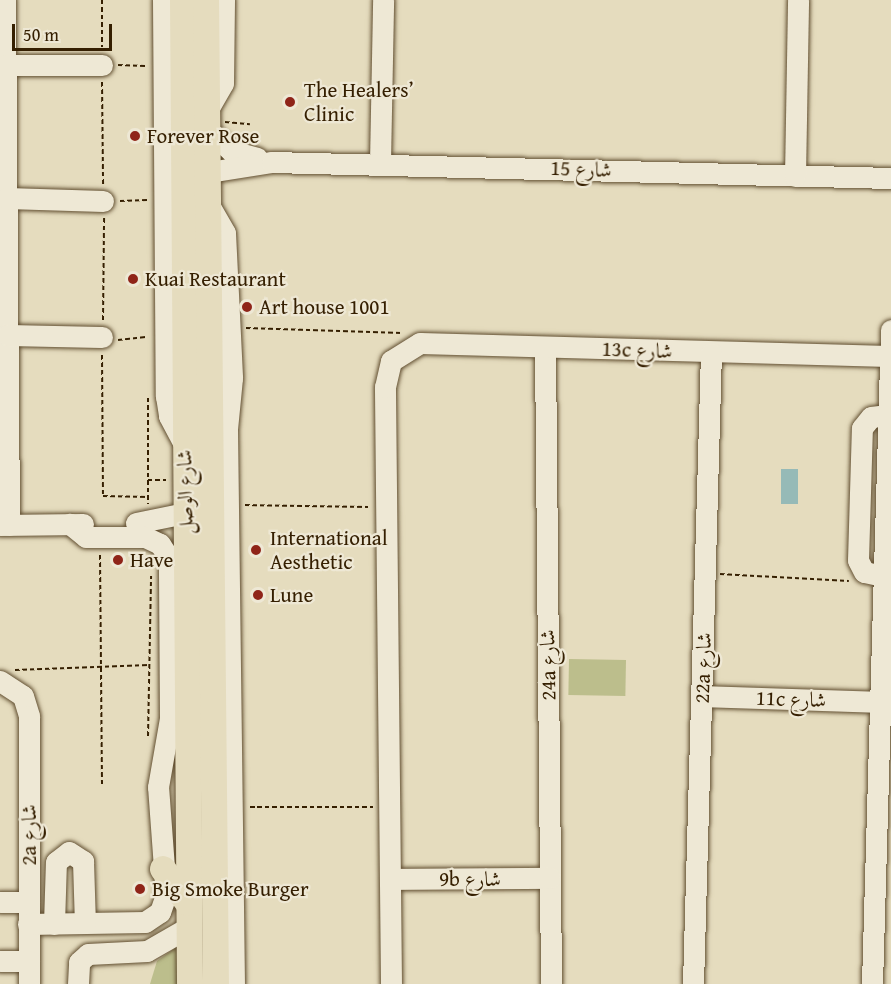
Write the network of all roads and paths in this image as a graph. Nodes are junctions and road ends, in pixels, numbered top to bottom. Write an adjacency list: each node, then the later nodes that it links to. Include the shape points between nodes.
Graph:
1 (102, 0): 11 (path)
2 (163, 0): 12 (street)
3 (183, 0): 9 (main road, شارع الوصل)
4 (206, 0): 13 (main road, شارع الوصل)
5 (224, 0): 13 (street, via 223,83)
6 (383, 0): 16 (street)
7 (798, 0): 18 (street)
8 (4, 6): 10 (street)
9 (184, 36): 17 (main road, via 192,150); 35 (main road, شارع الوصل)
10 (6, 64): 11 (street); 20 (street)
11 (102, 65): 12 (path); 22 (path)
12 (163, 66): 21 (street)
13 (207, 121): 14 (path); 15 (street, شارع 15, via 231,151); 17 (main road, شارع الوصل)
14 (250, 124)
15 (272, 162): 16 (street, شارع 15); 17 (street, شارع 15)
16 (380, 164): 18 (street, شارع 15)
17 (209, 172): 23 (main road, شارع الوصل)
18 (795, 176): 19 (street, شارع 15)
19 (891, 178)
20 (7, 198): 22 (street); 27 (street)
21 (165, 200): 22 (path); 26 (street)
22 (104, 201): 28 (path)
23 (209, 205): 24 (street, شارع الوصل, via 225,233); 52 (main road, شارع الوصل)
24 (226, 328): 29 (path, via 404,333); 59 (street, شارع الوصل, via 232,378 227,429)
25 (891, 330): 32 (street)
26 (166, 334): 28 (path, via 134,340); 33 (street)
27 (5, 338): 28 (street); 42 (street)
28 (102, 338): 37 (path, via 103,496)
29 (420, 344): 30 (street, 13c شارع); 39 (street, via 391,361 385,387)
30 (545, 347): 31 (street, 13c شارع); 63 (street, 24a شارع)
31 (711, 353): 32 (street, 13c شارع); 47 (street, 22a شارع)
32 (890, 357): 34 (street)
33 (166, 396): 35 (street, via 169,416); 37 (path, via 148,396)
34 (888, 415): 36 (street); 48 (street, via 871,417 862,428 858,560)
35 (184, 444): 40 (main road, شارع الوصل)
36 (889, 478): 48 (street)
37 (148, 497): 41 (path)
38 (244, 505): 39 (path)
39 (386, 507): 60 (street)
40 (185, 513): 41 (street); 45 (main road, شارع الوصل); 52 (main road, via 199,529 201,636)
41 (142, 518): 43 (street); 45 (street, via 168,534)
42 (4, 525): 43 (street)
43 (70, 525): 44 (street, via 81,536)
44 (100, 537): 51 (path); 55 (street, via 145,537 169,558)
45 (186, 559): 55 (main road, شارع الوصل)
46 (151, 570): 50 (path)
47 (706, 574): 48 (path, via 853,581); 54 (street, 22a شارع)
48 (876, 575): 49 (street)
49 (887, 601): 56 (street)
50 (149, 665): 51 (path); 57 (path)
51 (101, 666): 53 (path); 58 (path)
52 (211, 666): 73 (main road, شارع الوصل)
53 (9, 680): 66 (street, 2a شارع, via 29,716)
54 (703, 696): 56 (street, 11c شارع); 79 (street, 22a شارع)
55 (178, 698): 62 (street, via 158,788); 67 (main road, شارع الوصل)
56 (880, 702): 61 (street)
57 (148, 749)
58 (102, 786)
59 (232, 807): 60 (path); 73 (street, شارع الوصل)
60 (389, 807): 64 (street)
61 (884, 844): 80 (street)
62 (163, 869): 67 (main road); 68 (street, via 164,904 153,918)
63 (550, 878): 64 (street, 9b شارع); 78 (street, 24a شارع)
64 (390, 879): 77 (street)
65 (0, 902): 66 (street)
66 (29, 902): 69 (street, 2a شارع)
67 (189, 915): 75 (street, via 156,949 88,954 79,962); 76 (main road, شارع الوصل)
68 (85, 923): 70 (street); 70 (street, via 83,861 69,852 56,862)
69 (28, 924): 70 (street); 72 (street, 2a شارع)
70 (54, 924)
71 (0, 961): 72 (street)
72 (29, 961): 74 (street, 2a شارع)
73 (225, 978)
74 (29, 984)
75 (78, 984)
76 (190, 984)
77 (391, 984)
78 (551, 984)
79 (693, 984)
80 (872, 984)

